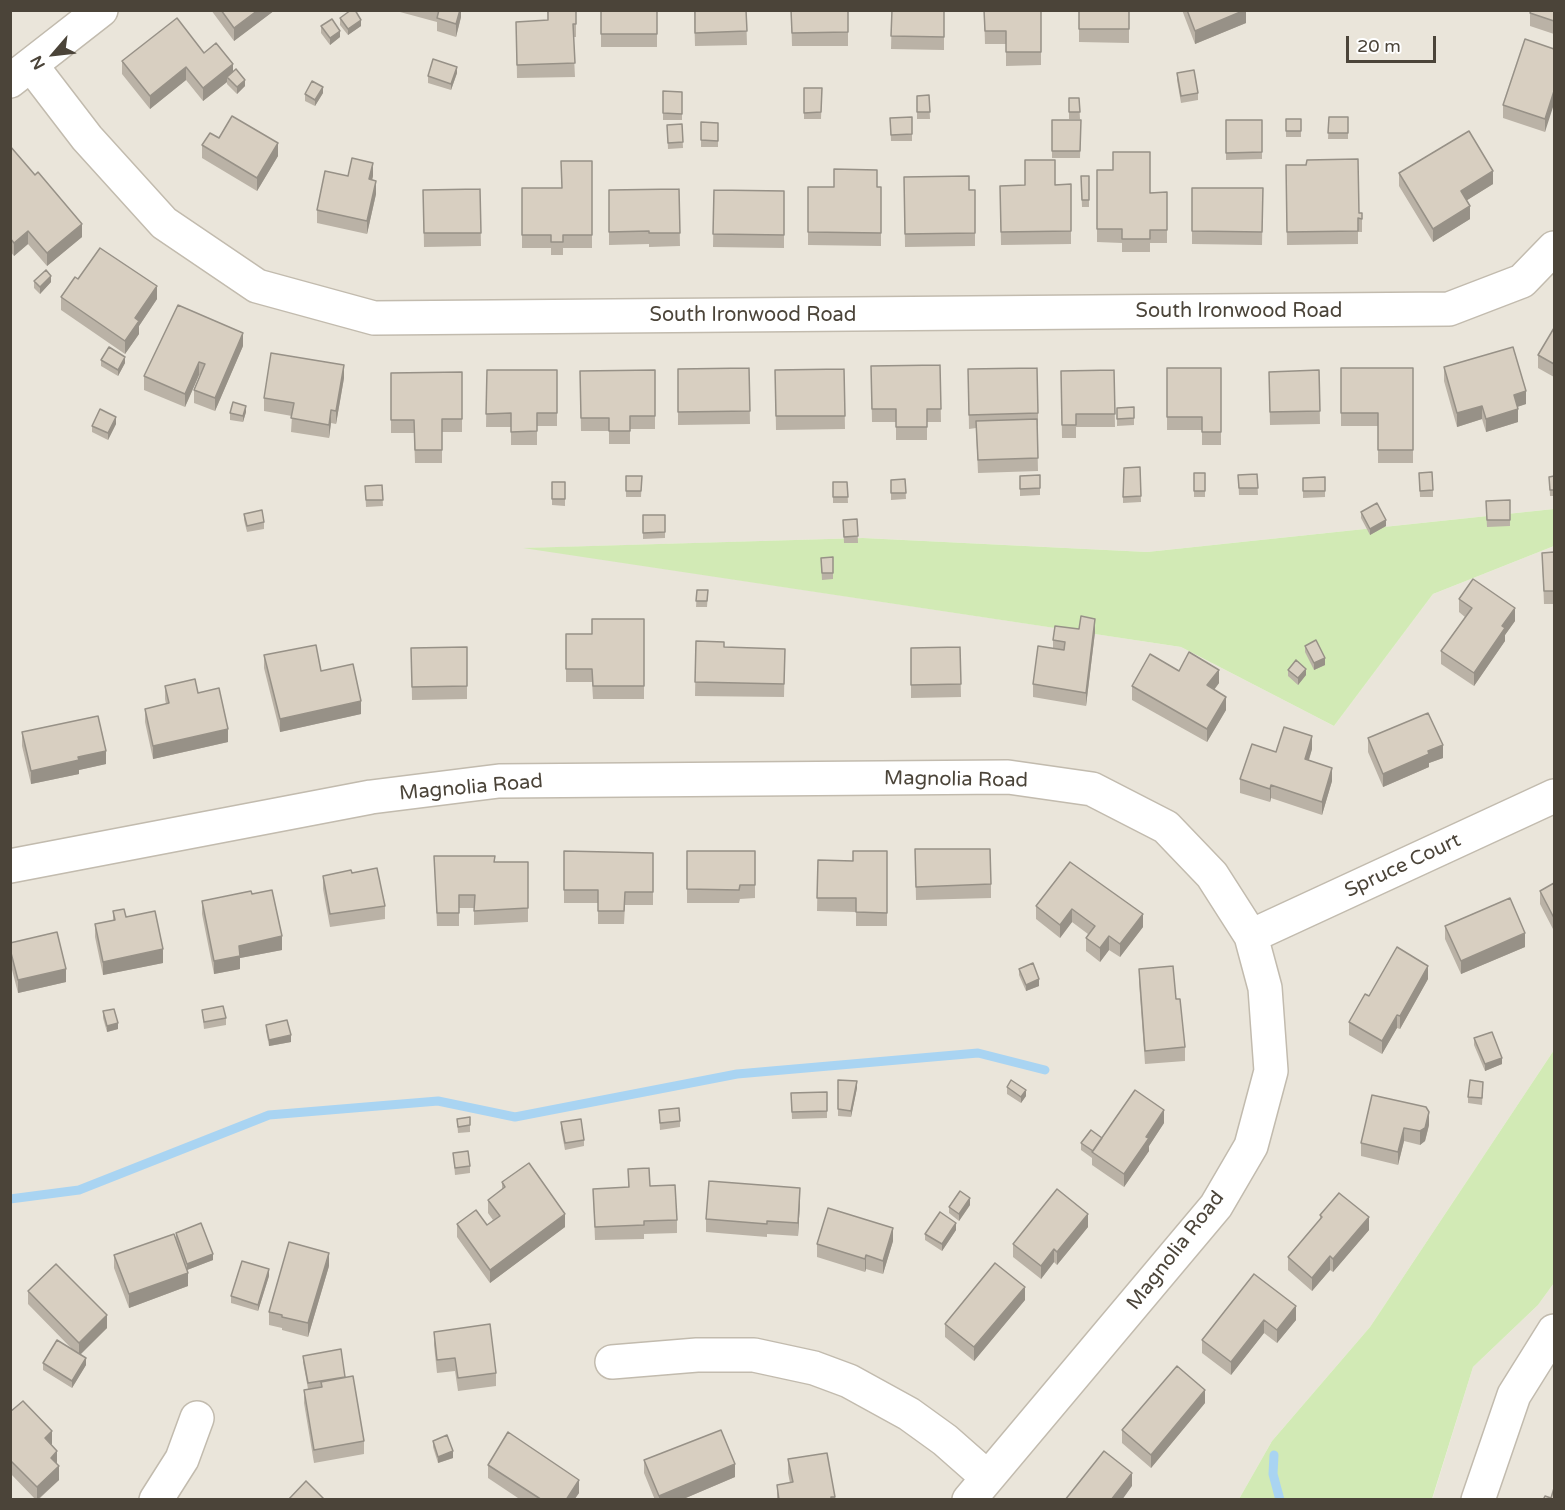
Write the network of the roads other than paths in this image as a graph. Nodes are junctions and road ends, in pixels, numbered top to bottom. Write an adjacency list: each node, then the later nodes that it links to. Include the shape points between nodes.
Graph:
1 (101, 10): 2 (street)
2 (21, 73): 3 (street, South Ironwood Road, via 164,223 257,286 375,318 1449,309 1522,281)
3 (1554, 248)
4 (1554, 795): 6 (street, Spruce Court)
5 (10, 866): 6 (street, Magnolia Road, via 371,796 499,781 1008,777 1092,789 1166,827 1212,875)
6 (1251, 936): 10 (street, Magnolia Road, via 1265,988 1271,1071 1251,1146 1216,1206)
7 (1554, 1331): 12 (street, via 1514,1395)
8 (612, 1362): 10 (street, via 754,1355 849,1380 945,1440)
9 (197, 1418): 11 (street, via 182,1459)
10 (978, 1488)
11 (156, 1500)
12 (1478, 1500)

